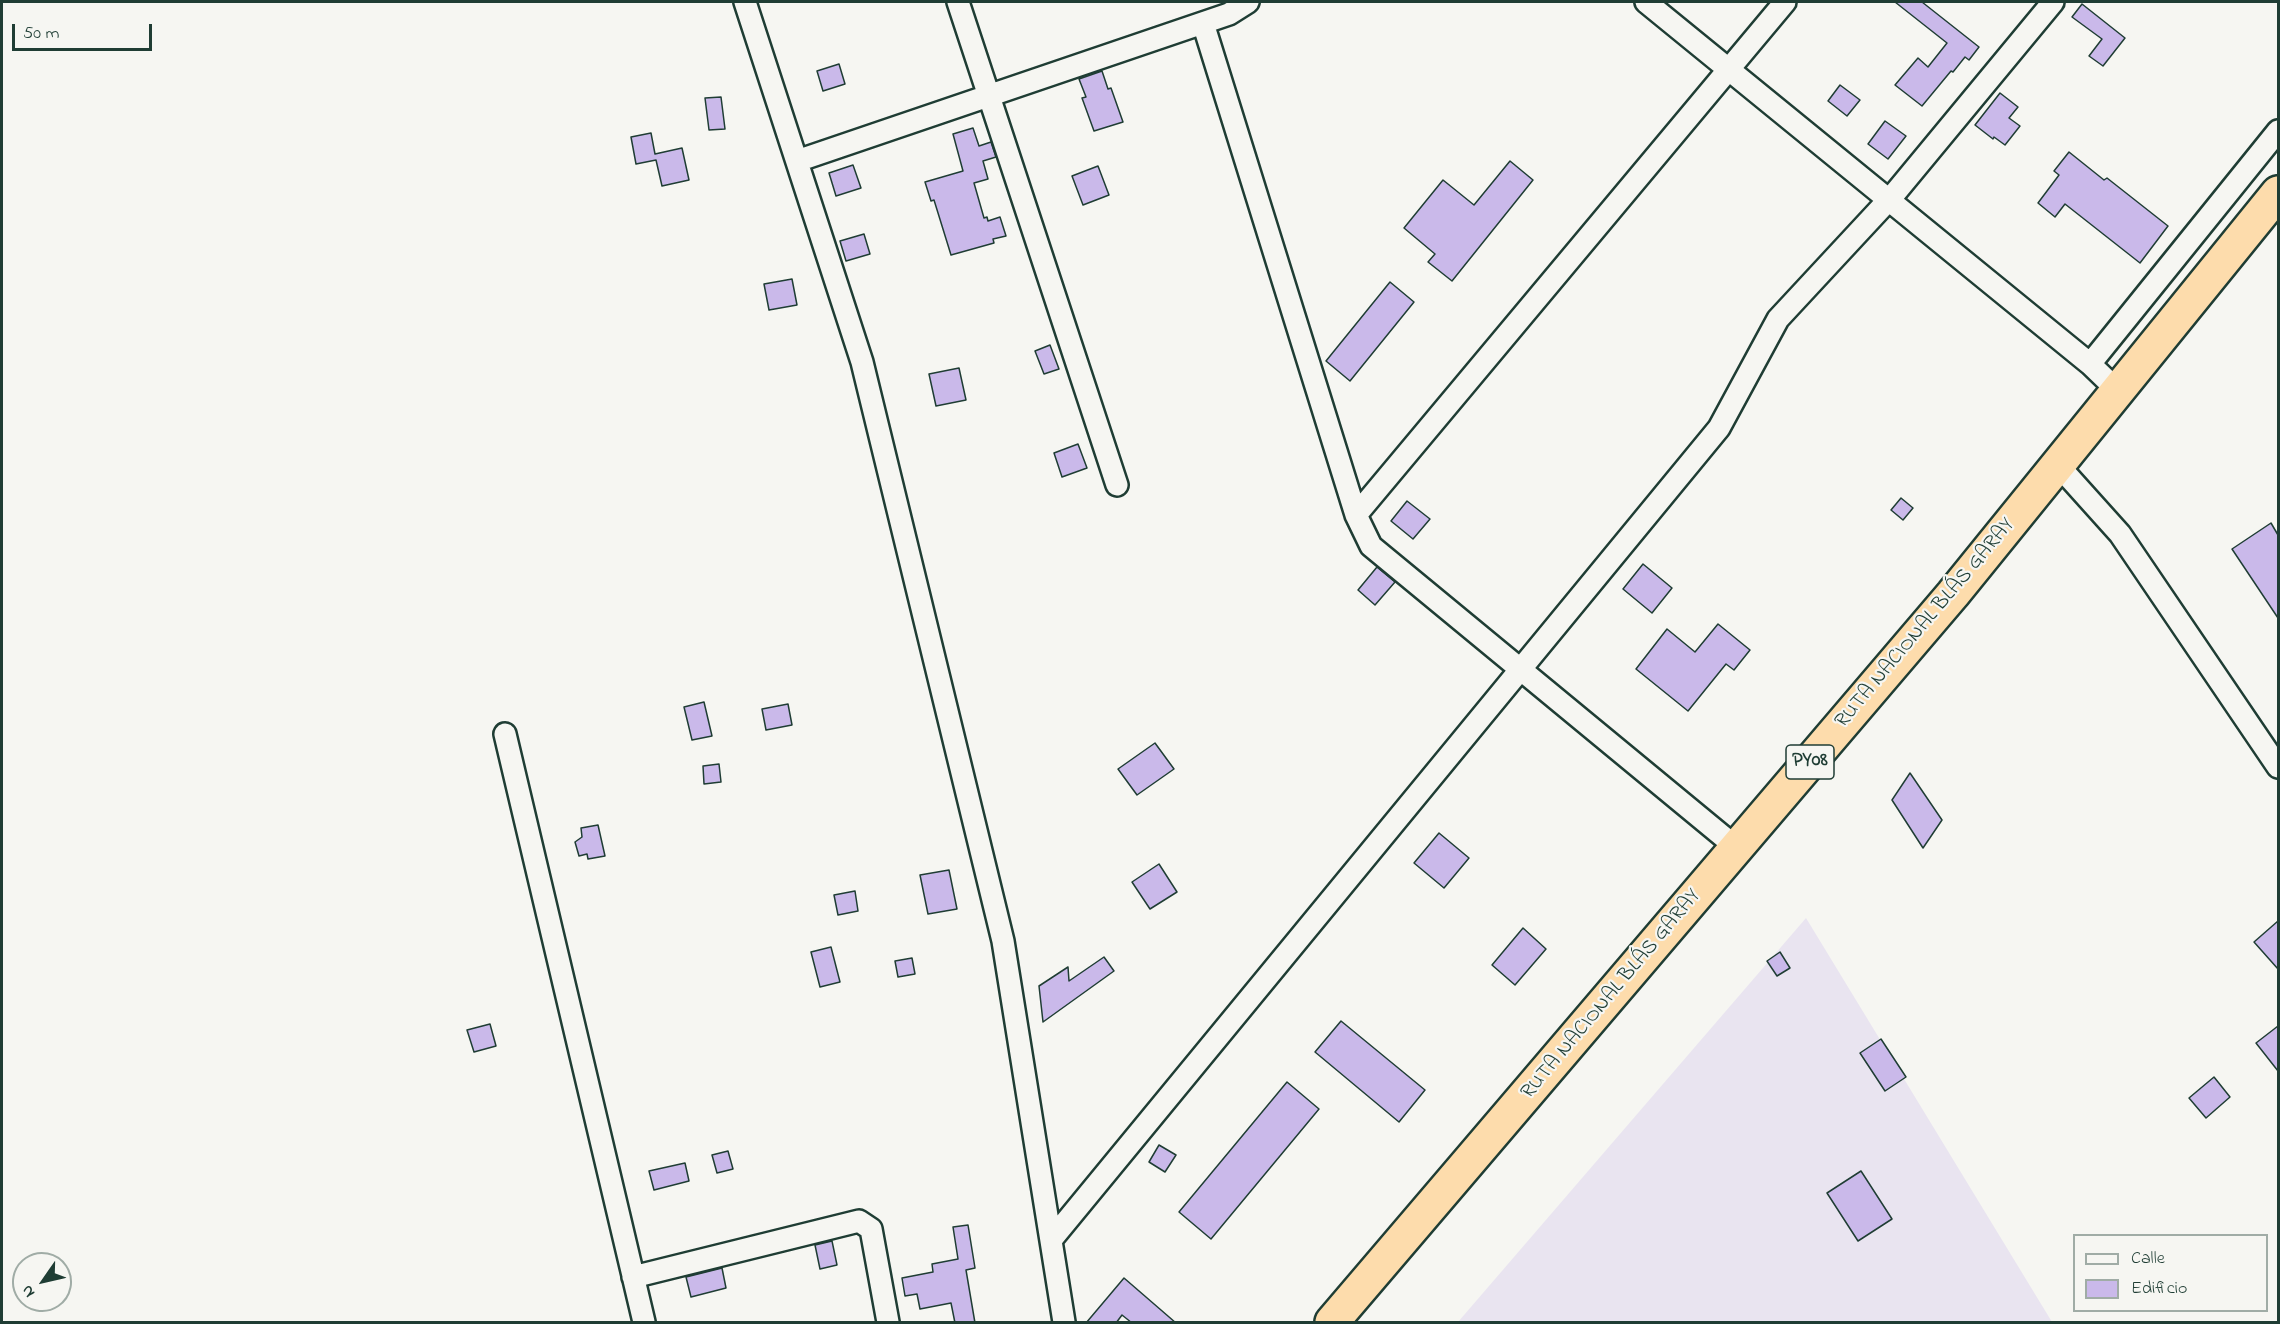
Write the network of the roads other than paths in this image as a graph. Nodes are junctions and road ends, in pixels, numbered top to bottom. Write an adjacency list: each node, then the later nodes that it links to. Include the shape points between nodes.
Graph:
1 (745, 2): 11 (street)
2 (958, 2): 9 (street)
3 (1248, 2): 7 (street)
4 (1646, 2): 8 (street)
5 (1785, 2): 8 (street)
6 (2053, 2): 13 (street)
7 (1203, 23): 9 (street); 18 (street)
8 (1728, 70): 13 (street); 18 (street)
9 (989, 96): 11 (street); 17 (street)
10 (2278, 131): 14 (street)
11 (797, 161): 23 (street, via 862,362 1000,930)
12 (2278, 193): 15 (highway, RUTA NACIONAL BLÁS GARAY / PY08)
13 (1888, 200): 14 (street); 19 (street, via 1778,319 1719,428)
14 (2090, 364): 15 (street)
15 (2118, 391): 16 (highway, RUTA NACIONAL BLÁS GARAY / PY08)
16 (2058, 465): 21 (street, via 2120,534); 22 (highway, RUTA NACIONAL BLÁS GARAY / PY08)
17 (1117, 485)
18 (1356, 515): 19 (street, via 1371,546)
19 (1520, 669): 22 (street); 23 (street)
20 (506, 734): 24 (street)
21 (2278, 767)
22 (1737, 848): 28 (highway, RUTA NACIONAL BLÁS GARAY / PY08)
23 (1051, 1240): 27 (street)
24 (633, 1277): 25 (street); 26 (street, via 859,1221 871,1229)
25 (644, 1323)
26 (888, 1323)
27 (1064, 1323)
28 (1332, 1323)

